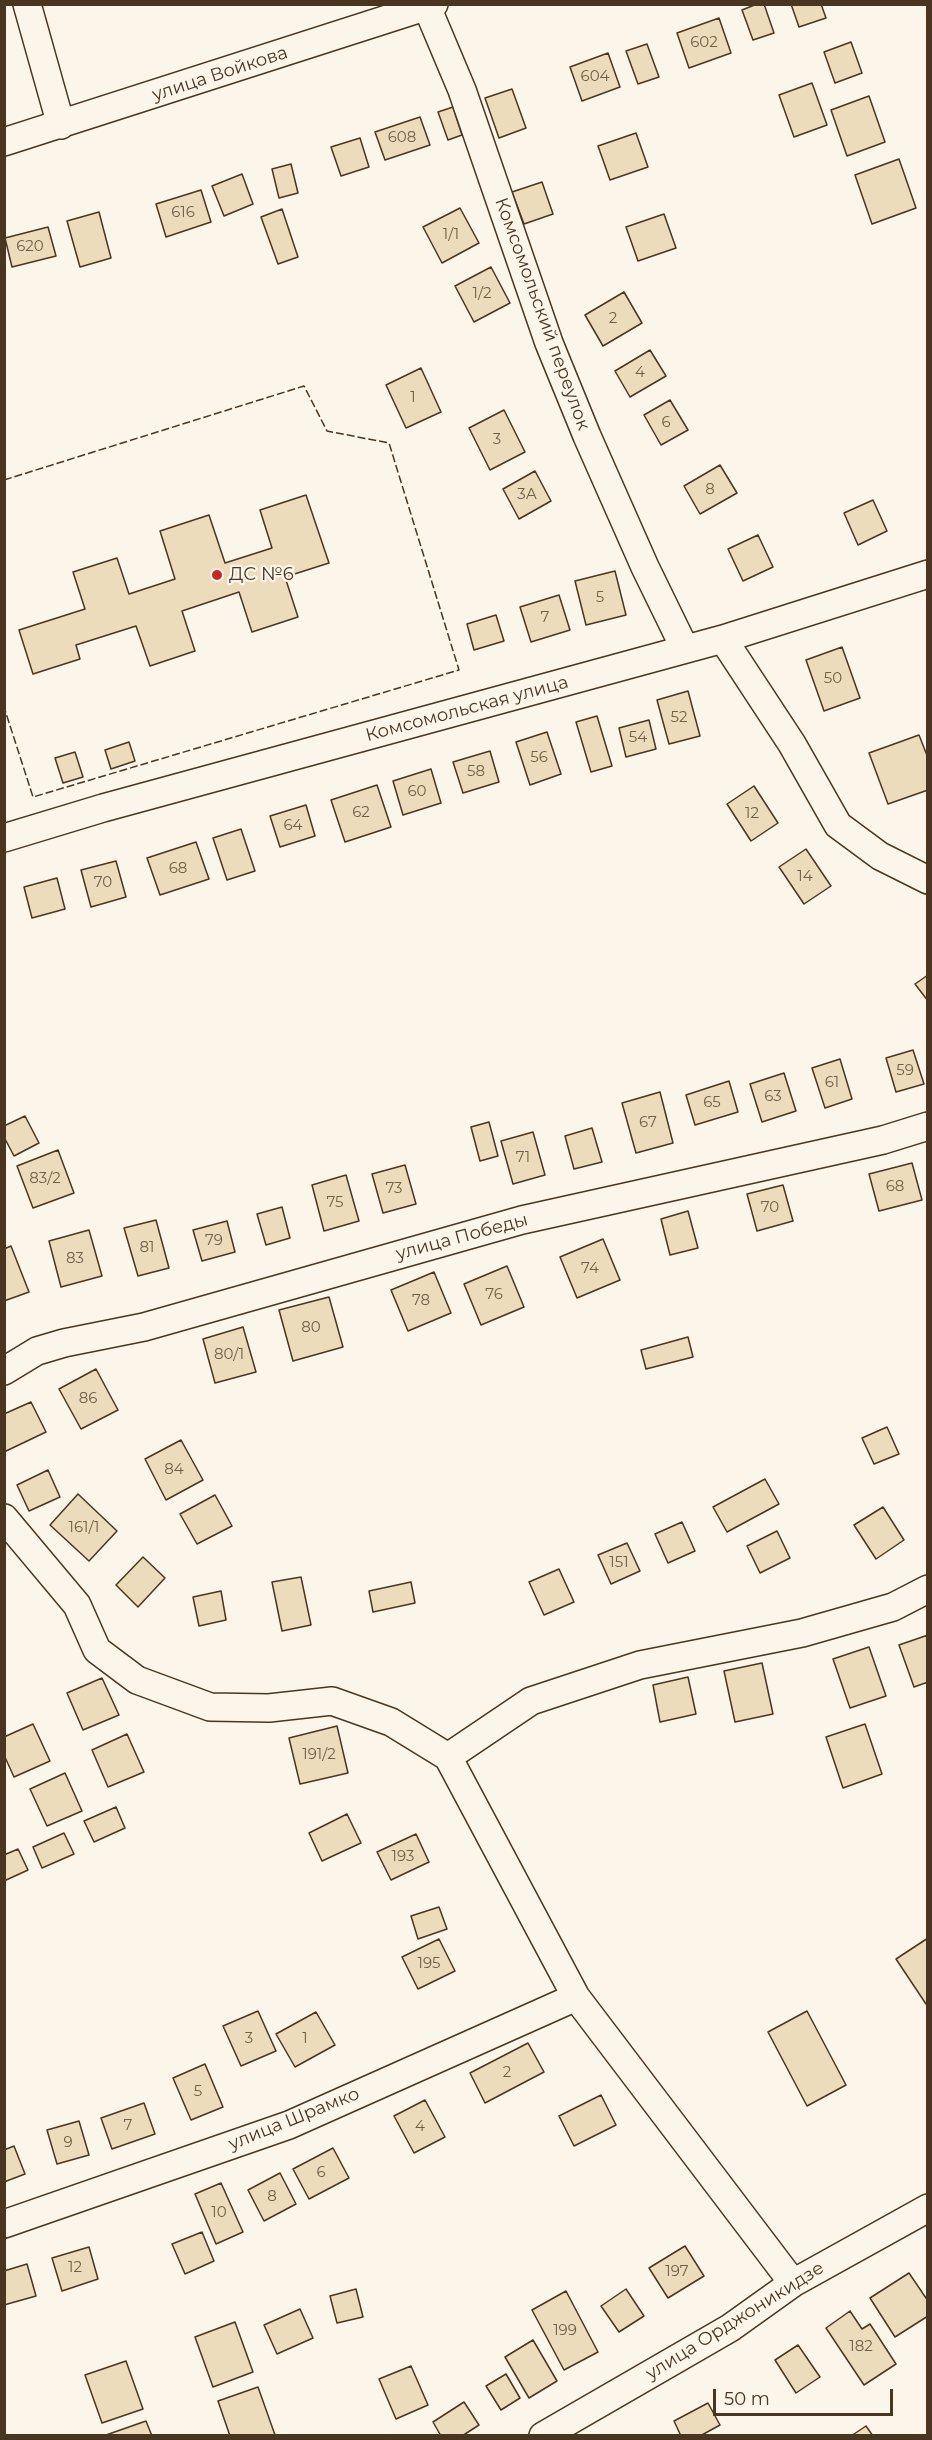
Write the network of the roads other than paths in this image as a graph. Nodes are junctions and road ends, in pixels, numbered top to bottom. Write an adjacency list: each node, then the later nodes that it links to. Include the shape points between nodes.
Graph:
1 (27, 4): 3 (street)
2 (431, 6): 3 (street, улица Войкова); 7 (street, Комсомольский переулок, via 549,343 645,567)
3 (61, 125): 4 (street, улица Войкова)
4 (4, 142)
5 (927, 574): 6 (street, Комсомольская улица)
6 (723, 639): 7 (street, Комсомольская улица); 9 (street, via 792,744 838,825 880,856)
7 (685, 649): 8 (street, Комсомольская улица)
8 (4, 838)
9 (927, 880)
10 (927, 1126): 11 (street, улица Победы, via 872,1143 522,1220 144,1327 64,1343 37,1351)
11 (4, 1371)
12 (4, 1518): 14 (street, via 77,1605 97,1650 137,1680 210,1707 269,1708 332,1701 391,1722)
13 (927, 1589): 14 (street, via 893,1607 802,1633 640,1665 531,1701)
14 (448, 1757): 15 (street)
15 (576, 1996): 17 (street, улица Шрамко, via 289,2125); 18 (street)
16 (927, 2208): 18 (street, улица Орджоникидзе)
17 (4, 2224)
18 (793, 2283): 19 (street, улица Орджоникидзе, via 730,2328)
19 (543, 2436)

